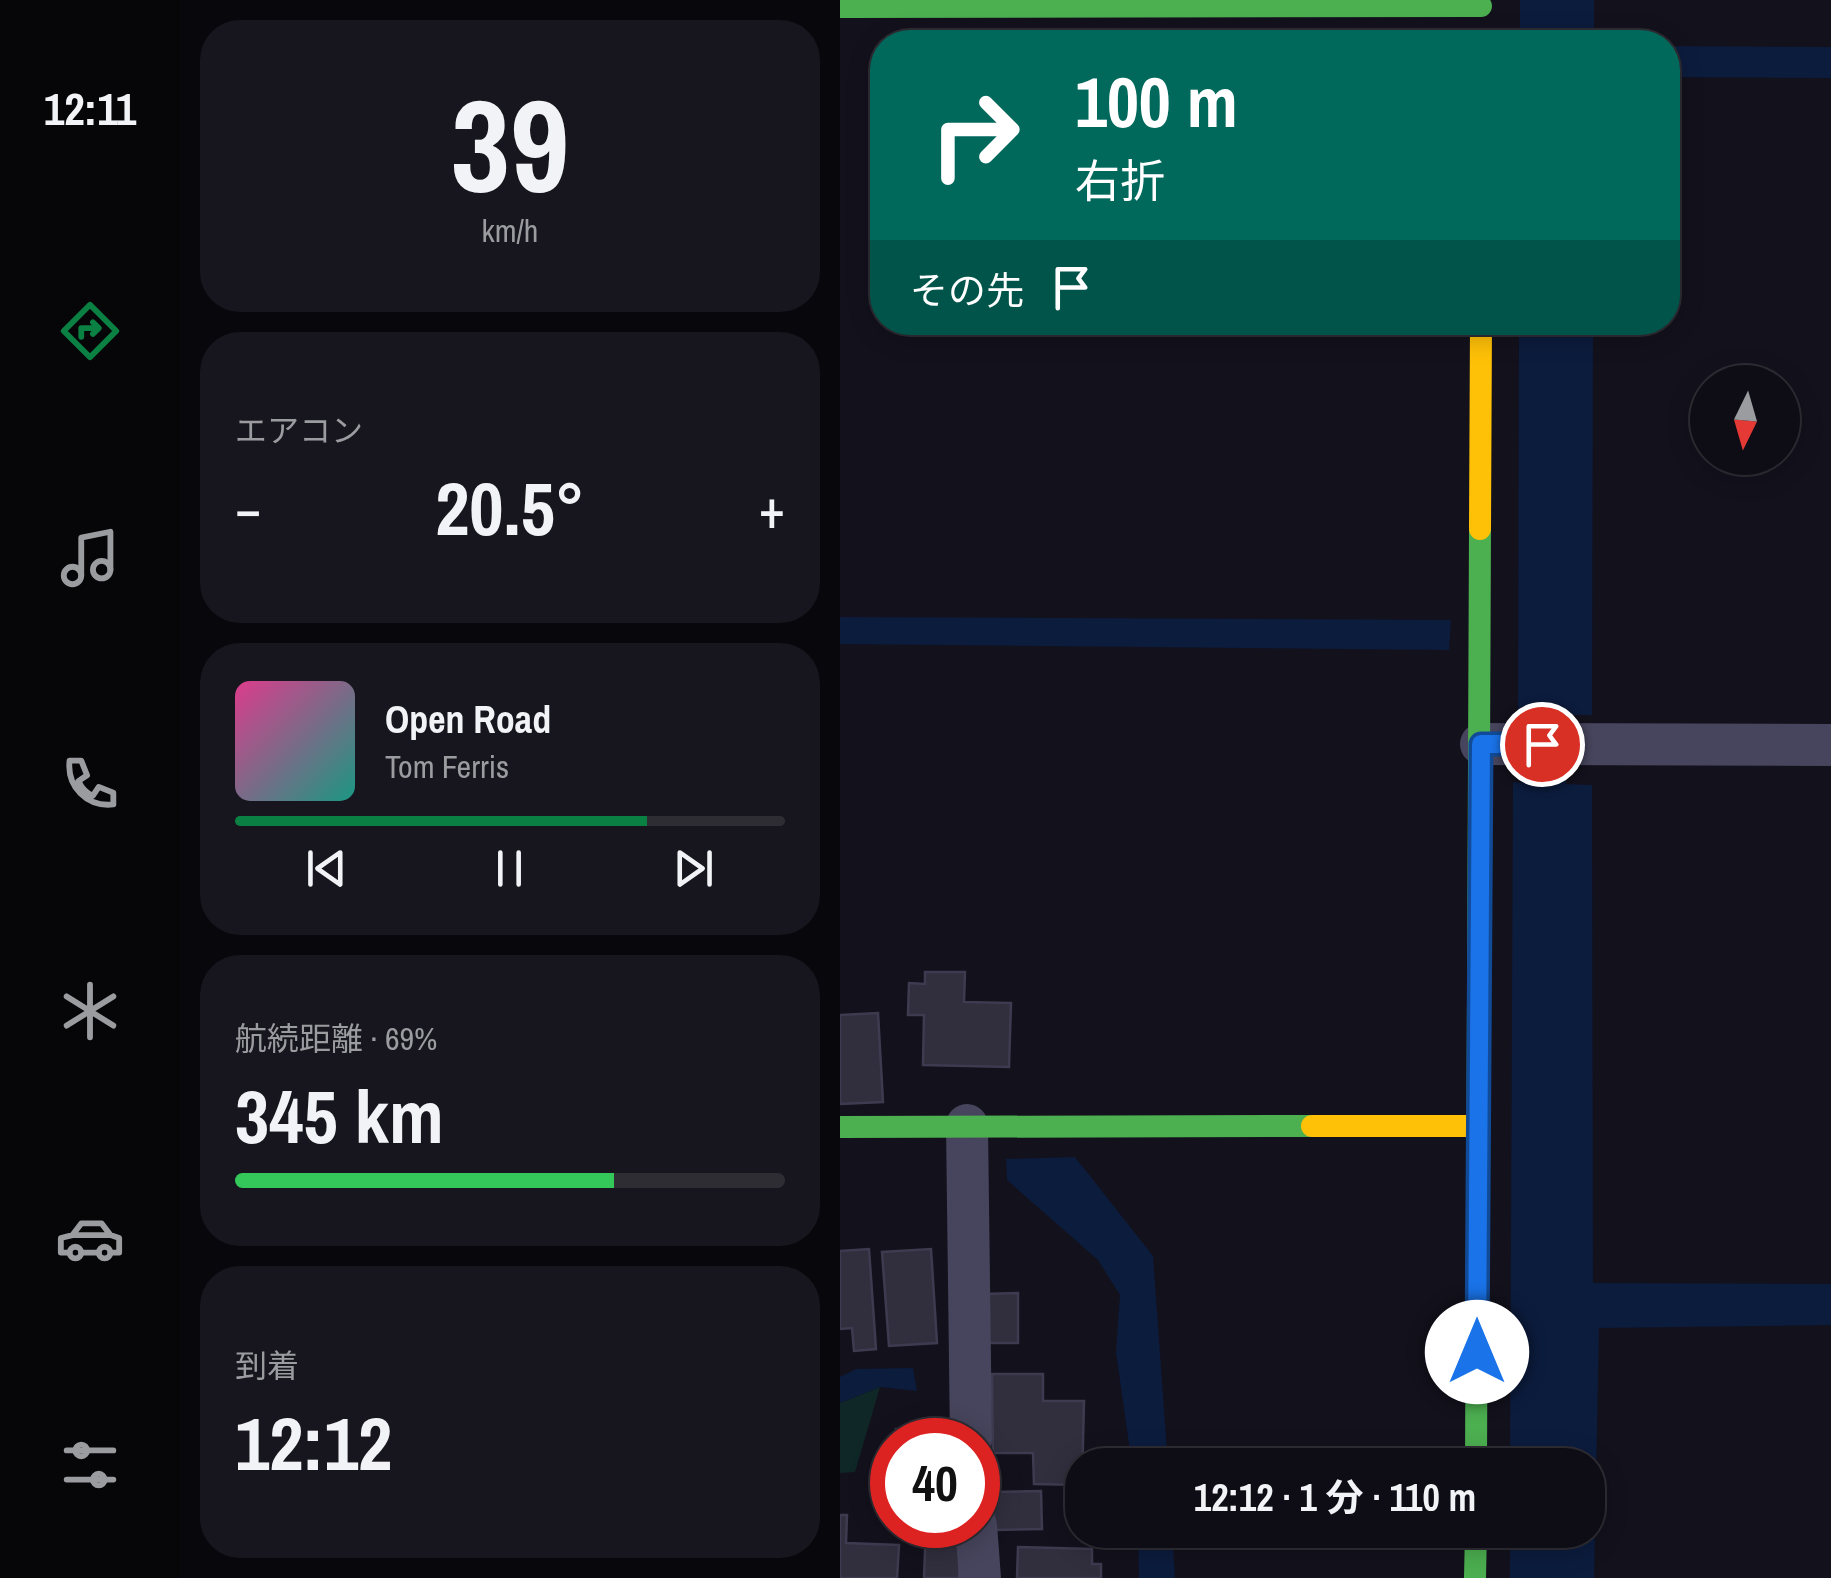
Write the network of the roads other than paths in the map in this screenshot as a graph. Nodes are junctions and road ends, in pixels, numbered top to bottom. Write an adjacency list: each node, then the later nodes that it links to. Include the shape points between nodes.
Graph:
1 (840, 7): 2 (street)
2 (1481, 10)
3 (1481, 335): 4 (street)
4 (1481, 744): 5 (street); 7 (street)
5 (1831, 745)
6 (967, 1125): 7 (street); 8 (street); 9 (street)
7 (1478, 1126): 10 (street)
8 (840, 1127)
9 (971, 1418)
10 (1476, 1448)
11 (978, 1548): 13 (street)
12 (1476, 1548): 14 (street)
13 (980, 1578)
14 (1475, 1578)

